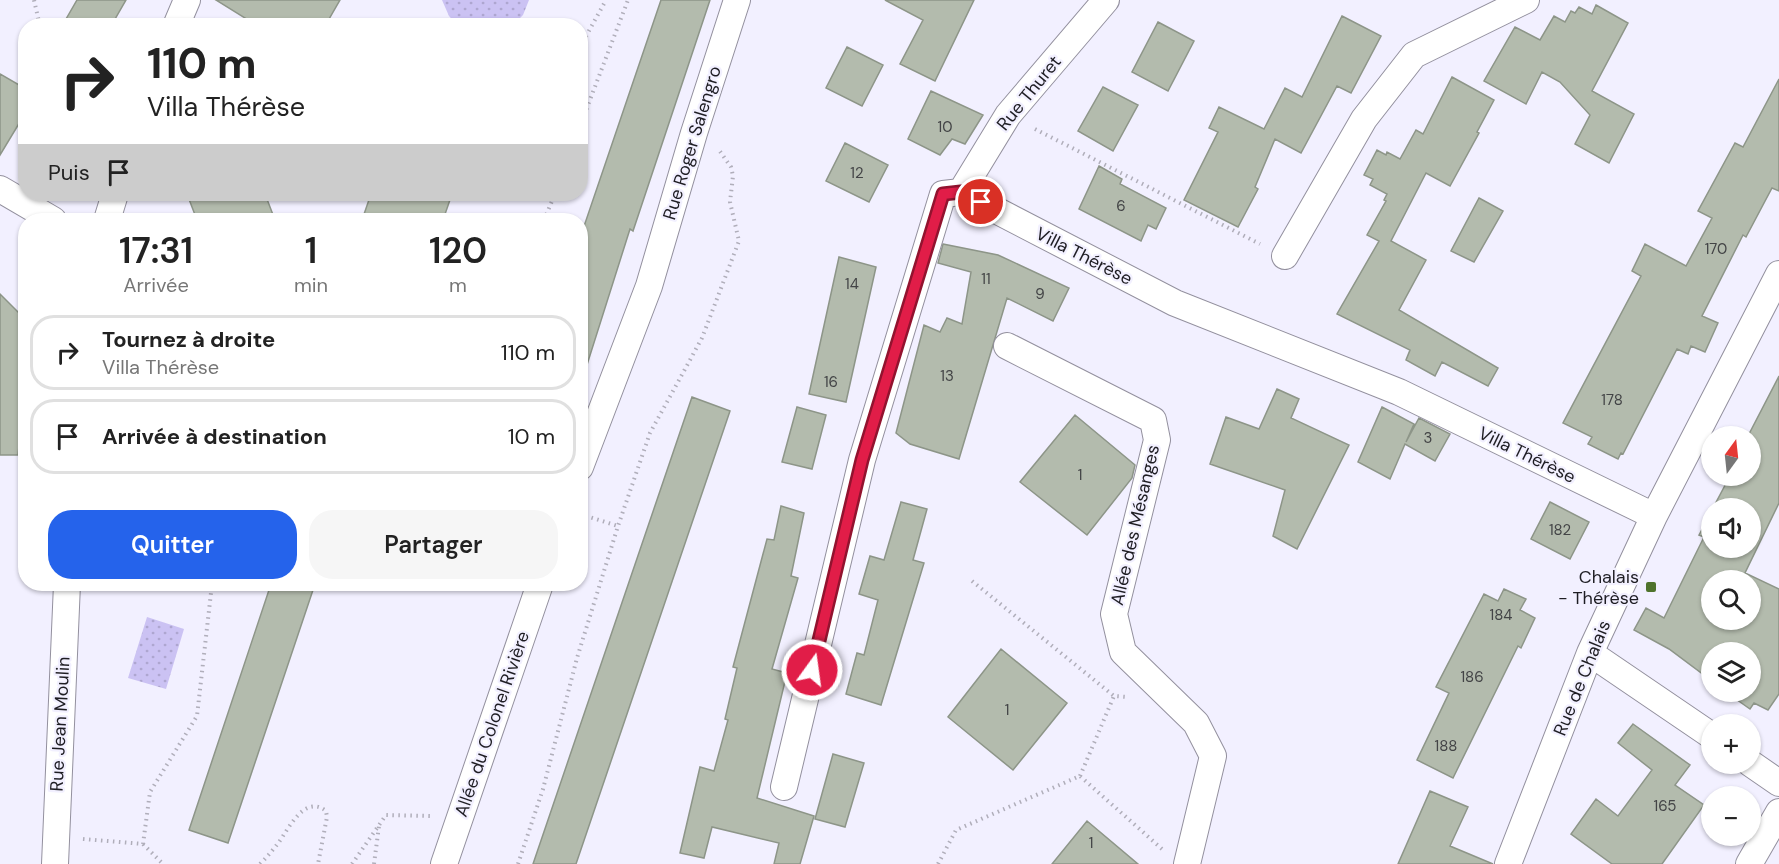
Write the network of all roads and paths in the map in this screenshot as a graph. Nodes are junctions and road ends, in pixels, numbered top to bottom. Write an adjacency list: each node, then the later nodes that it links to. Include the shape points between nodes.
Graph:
1 (34, 0): 8 (path)
2 (188, 0): 9 (street)
3 (606, 0): 10 (path)
4 (628, 0): 11 (path)
5 (737, 0): 13 (street, Rue Roger Salengro)
6 (1107, 0): 12 (street, Rue Thuret)
7 (1526, 0): 19 (street, via 1414,55 1364,119)
8 (38, 18)
9 (180, 18)
10 (588, 33)
11 (588, 105)
12 (1008, 115): 15 (street, Rue Thuret); 19 (path)
13 (694, 133): 22 (street, Rue Roger Salengro, via 649,286); 25 (path, via 716,146 731,167 730,202 739,241 702,338 650,434)
14 (0, 189): 16 (street)
15 (961, 192): 23 (street, Villa Thérèse, via 1175,303 1400,392); 37 (street, via 943,194 869,438)
16 (18, 200)
17 (21, 201): 18 (street)
18 (41, 213)
19 (1285, 256)
20 (1779, 274): 23 (street, Rue de Chalais)
21 (1007, 346): 32 (street, Allée des Mésanges, via 1153,420 1157,440 1114,614 1123,652)
22 (588, 446)
23 (1654, 516): 30 (street, Rue de Chalais)
24 (588, 517): 25 (path)
25 (618, 526): 52 (path)
26 (972, 580): 31 (path)
27 (67, 591): 41 (street, Rue Jean Moulin)
28 (211, 591): 42 (path, via 197,716 150,792)
29 (538, 591): 39 (street, Allée du Colonel Rivière)
30 (1590, 653): 33 (street); 44 (street, Rue de Chalais)
31 (1114, 696): 32 (path); 35 (path)
32 (1169, 698): 43 (street, Allée des Mésanges, via 1197,723 1213,756)
33 (1701, 729)
34 (1761, 771): 36 (street)
35 (1080, 777): 43 (path); 53 (path, via 956,830)
36 (1779, 783)
37 (784, 787)
38 (1779, 812): 54 (street)
39 (461, 817): 40 (path, via 386,815); 51 (street, Allée du Colonel Rivière)
40 (379, 825): 49 (path); 50 (path)
41 (54, 837): 42 (path); 45 (street, Rue Jean Moulin)
42 (143, 844): 46 (path)
43 (1179, 860)
44 (1510, 863)
45 (54, 864)
46 (163, 864)
47 (260, 864): 48 (path, via 296,817 310,807 317,807 327,817)
48 (318, 864)
49 (352, 864)
50 (374, 864)
51 (444, 864)
52 (518, 864)
53 (938, 864)
54 (1749, 864)

